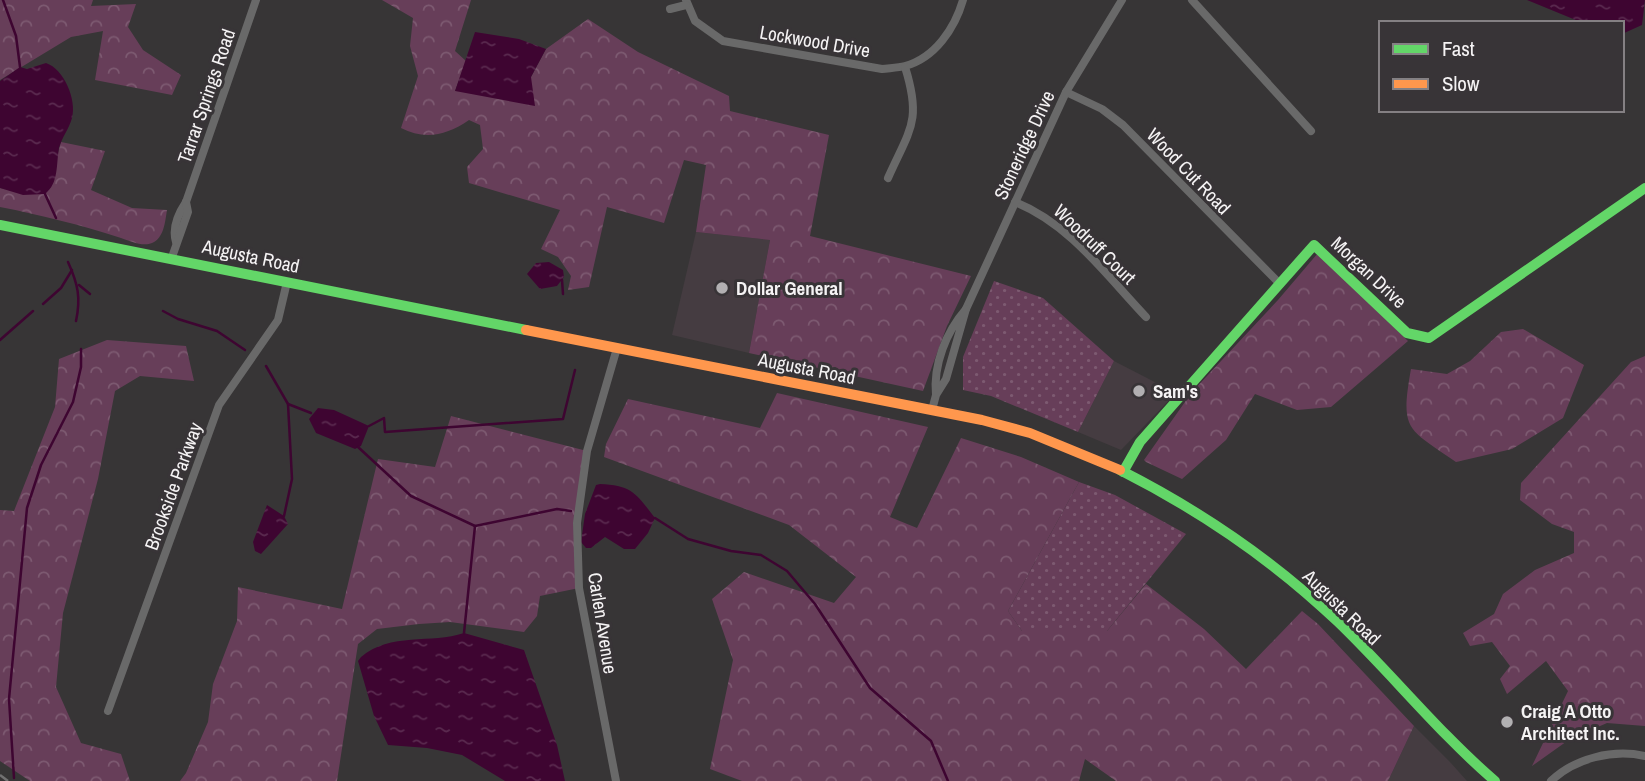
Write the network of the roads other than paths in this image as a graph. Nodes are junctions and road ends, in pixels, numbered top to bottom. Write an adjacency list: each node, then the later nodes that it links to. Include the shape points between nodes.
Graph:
1 (257, 0): 14 (street, Tarrar Springs Road, via 180,211)
2 (963, 0): 7 (street, via 944,38)
3 (1122, 0): 8 (street, Stoneridge Drive)
4 (1192, 0): 9 (street)
5 (686, 3): 6 (street, Lockwood Drive); 7 (street, Lockwood Drive, via 702,28 723,41 849,65)
6 (670, 9)
7 (905, 66): 10 (street, via 915,112)
8 (1066, 92): 12 (street, Stoneridge Drive); 16 (street, Wood Cut Road, via 1123,125)
9 (1311, 131)
10 (888, 178)
11 (1645, 188): 16 (main road, Morgan Drive, via 1429,338 1407,333 1314,244)
12 (1015, 202): 17 (street, Woodruff Court, via 1062,228); 19 (street, Stoneridge Drive, via 966,309)
13 (0, 225): 14 (main road, Augusta Road)
14 (172, 257): 15 (main road, Augusta Road)
15 (287, 282): 18 (main road, Augusta Road); 21 (street, Brookside Parkway, via 278,320 219,405)
16 (1280, 284): 20 (main road, Morgan Drive, via 1140,442)
17 (1146, 317)
18 (617, 348): 19 (main road, Augusta Road); 23 (street, Carlen Avenue, via 587,451 577,523 579,587)
19 (932, 410): 20 (main road, Augusta Road, via 1024,430)
20 (1123, 472): 24 (main road, Augusta Road, via 1265,559 1329,614 1441,733)
21 (108, 711)
22 (1645, 756): 25 (street, via 1628,752 1586,760 1562,770)
23 (616, 781)
24 (1495, 781)
25 (1551, 781)

